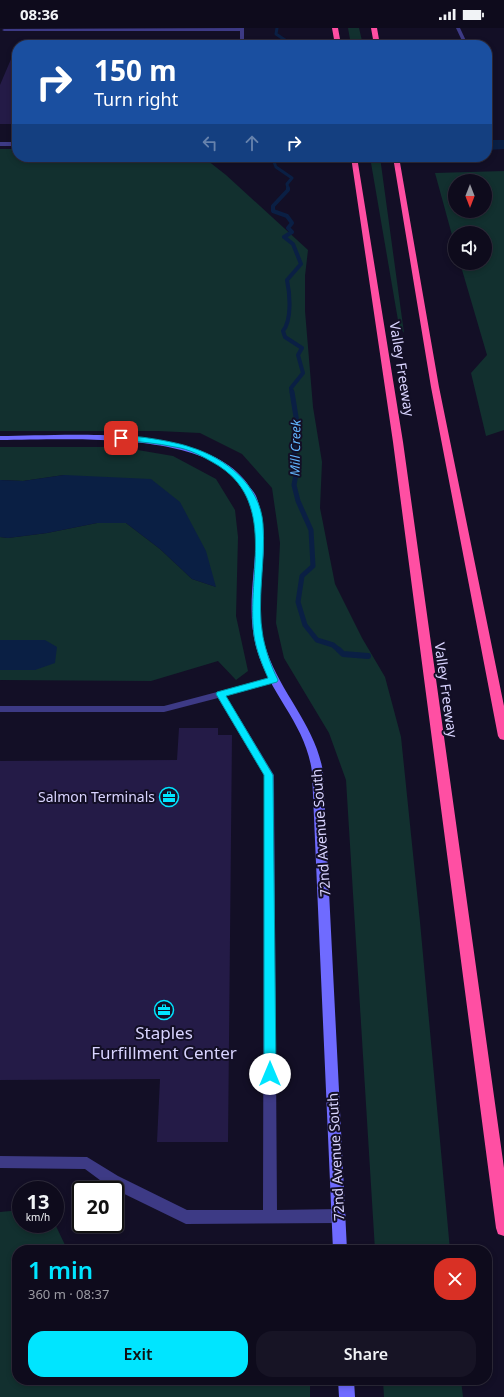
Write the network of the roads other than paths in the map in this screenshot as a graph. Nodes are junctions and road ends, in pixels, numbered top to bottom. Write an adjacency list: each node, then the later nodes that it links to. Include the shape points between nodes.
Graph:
1 (335, 28): 7 (highway)
2 (374, 28): 8 (highway)
3 (458, 28): 9 (lane)
4 (242, 29): 5 (lane); 6 (lane)
5 (2, 32)
6 (242, 40)
7 (337, 40)
8 (376, 40)
9 (464, 40)
10 (0, 144): 11 (lane)
11 (12, 144)
12 (355, 162): 22 (highway, Valley Freeway, via 399,450)
13 (397, 162): 18 (highway, Valley Freeway, via 435,387)
14 (0, 438): 15 (street, 72nd Avenue South, via 121,438 177,445 199,452 235,474 254,502 259,523 256,610 258,636 264,660)
15 (274, 680): 16 (lane); 21 (street, 72nd Avenue South, via 312,746 318,776)
16 (220, 694): 17 (lane, via 164,709); 20 (lane, via 269,775)
17 (0, 709)
18 (504, 736)
19 (0, 1162): 20 (lane, via 87,1163 113,1181 186,1217)
20 (270, 1216): 21 (lane)
21 (339, 1216): 23 (street, 72nd Avenue South)
22 (504, 1228)
23 (340, 1245)
24 (346, 1385): 25 (street)
25 (347, 1397)

